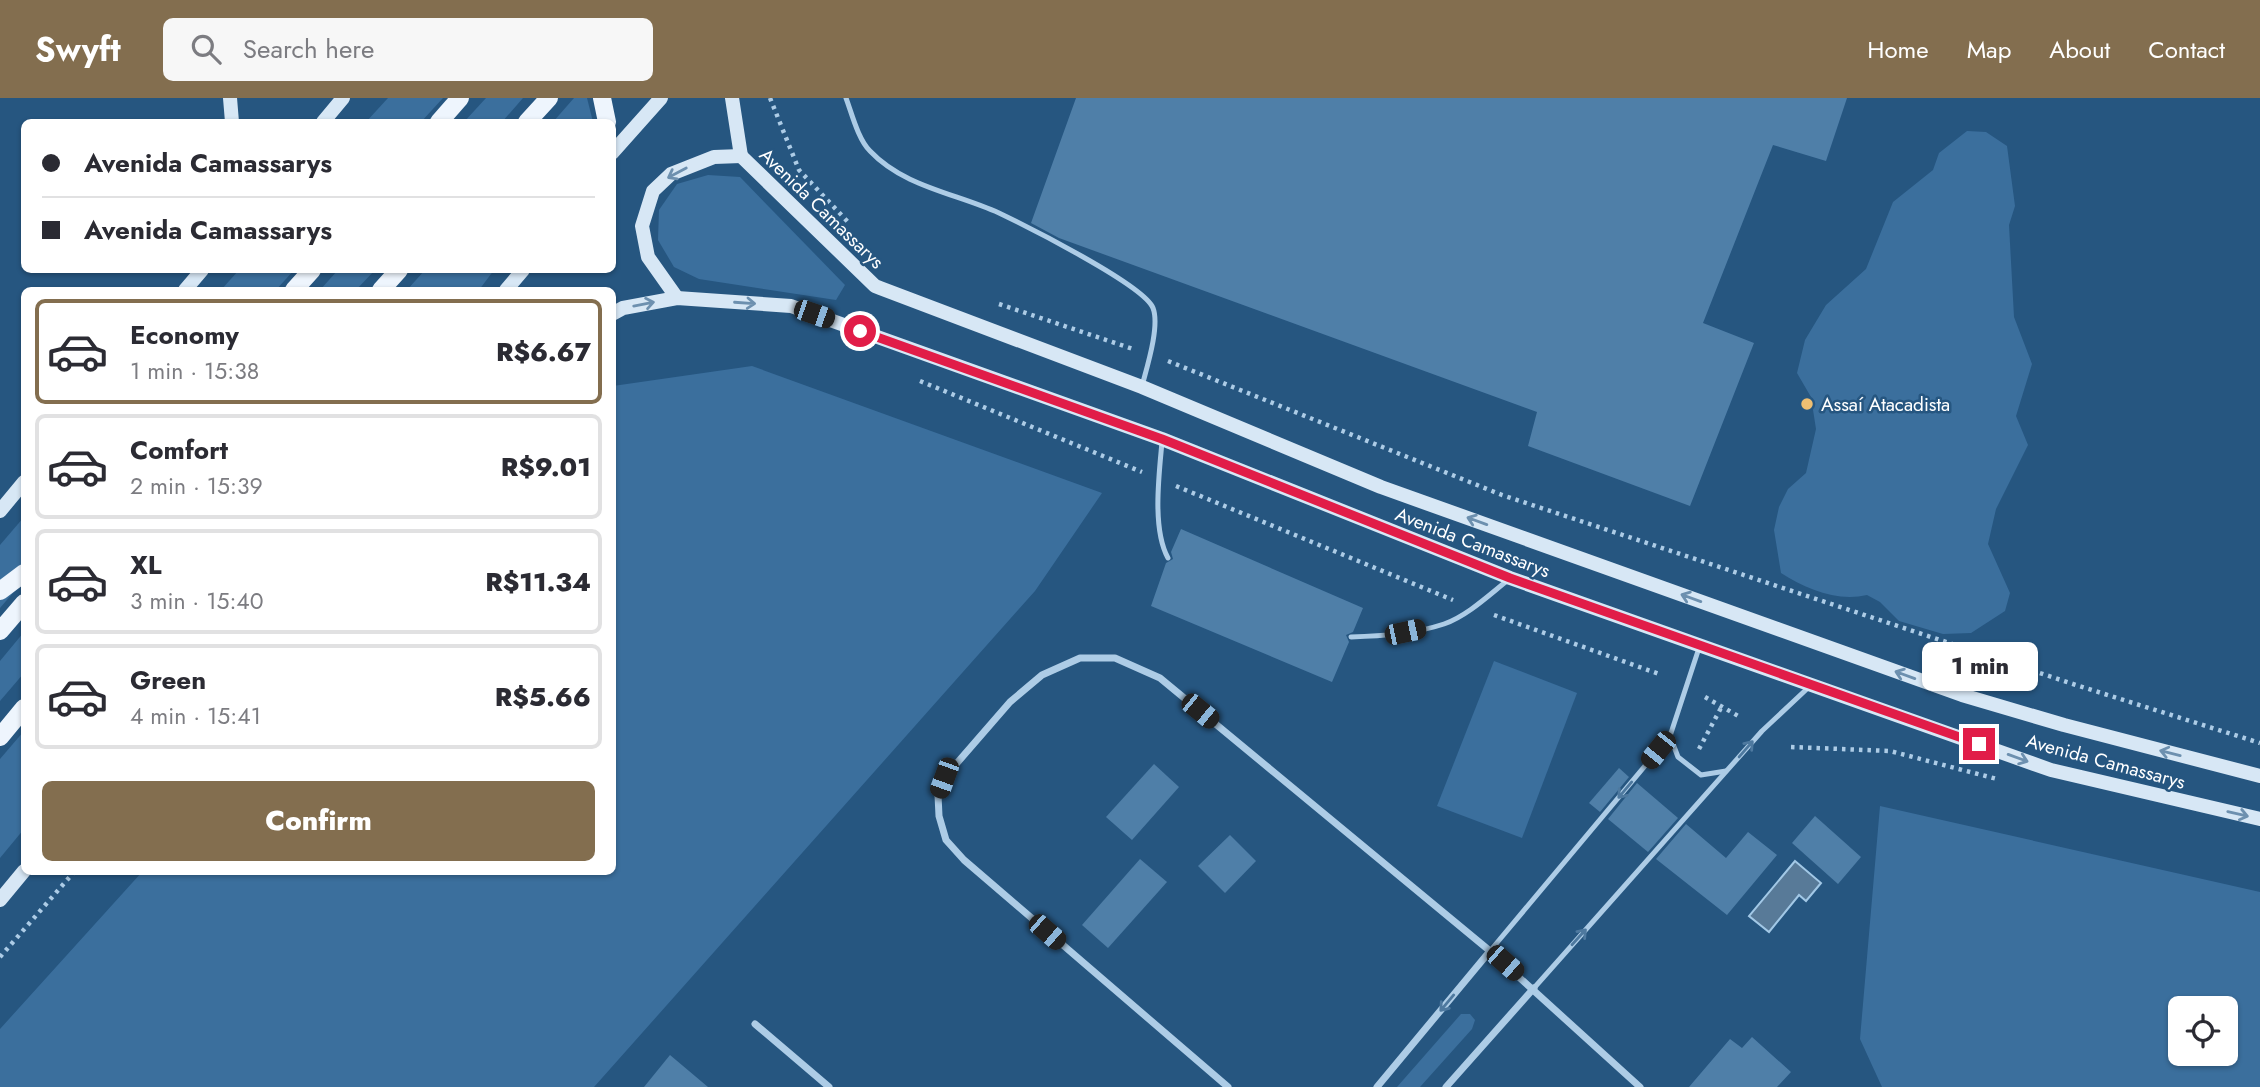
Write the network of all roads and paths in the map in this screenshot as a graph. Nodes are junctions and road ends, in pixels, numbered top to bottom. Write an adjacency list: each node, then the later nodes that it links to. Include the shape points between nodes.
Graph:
1 (230, 98): 10 (street)
2 (343, 98): 11 (street)
3 (460, 98): 12 (main road)
4 (549, 98): 13 (main road)
5 (603, 98): 14 (main road)
6 (661, 98): 15 (street)
7 (732, 98): 16 (street)
8 (770, 98): 17 (path, via 799,170)
9 (846, 98): 29 (lane, via 867,149 881,163 904,178 998,213 1121,278 1154,310)
10 (232, 119)
11 (326, 119)
12 (442, 119)
13 (530, 119)
14 (606, 119)
15 (616, 149)
16 (741, 156): 26 (street, one-way to 26, via 714,157 671,174 653,191 642,226 648,257); 30 (street, Avenida Camassarys, via 875,286)
17 (854, 229)
18 (199, 273): 22 (street)
19 (309, 273): 23 (main road)
20 (396, 273): 24 (main road)
21 (520, 273): 25 (street)
22 (188, 287)
23 (297, 287)
24 (384, 287)
25 (509, 287)
26 (677, 298): 28 (street, Avenida Camassarys, one-way to 26); 31 (street, Avenida Camassarys, one-way to 31, via 791,306)
27 (994, 303): 29 (path)
28 (616, 312)
29 (1150, 354): 30 (lane); 49 (path, via 1502,495)
30 (1142, 387): 52 (street, Avenida Camassarys, one-way to 30, via 1962,695 1381,487)
31 (1162, 439): 34 (lane, via 1160,531); 36 (street, Avenida Camassarys)
32 (21, 486): 33 (street)
33 (0, 511)
34 (1168, 558)
35 (21, 575): 37 (main road)
36 (1510, 578): 40 (lane, via 1446,623 1385,636); 41 (street, Avenida Camassarys)
37 (0, 591)
38 (21, 606): 39 (main road)
39 (0, 631)
40 (1351, 637)
41 (1700, 645): 42 (street, Avenida Camassarys); 47 (lane)
42 (1812, 685): 51 (lane, one-way to 42); 53 (street, Avenida Camassarys, one-way to 53, via 2050,770)
43 (1705, 697): 44 (path)
44 (1721, 706): 46 (path); 50 (path)
45 (21, 712): 48 (main road)
46 (1740, 717)
47 (1670, 736): 51 (lane, via 1678,757 1701,775); 57 (lane, one-way to 57)
48 (0, 737)
49 (2260, 743)
50 (1699, 751)
51 (1727, 771): 59 (lane, one-way to 51)
52 (2260, 776)
53 (2260, 819)
54 (21, 875): 56 (street)
55 (71, 875): 58 (path)
56 (0, 900)
57 (1490, 951): 59 (street); 62 (street, via 1160,677 1115,658 1080,658 1042,675 1010,702 944,778 938,795 946,840 986,880); 63 (street, one-way to 63)
58 (0, 957)
59 (1534, 988): 64 (street); 65 (street)
60 (755, 1024): 61 (street)
61 (828, 1087)
62 (1228, 1087)
63 (1377, 1087)
64 (1446, 1087)
65 (1640, 1087)

